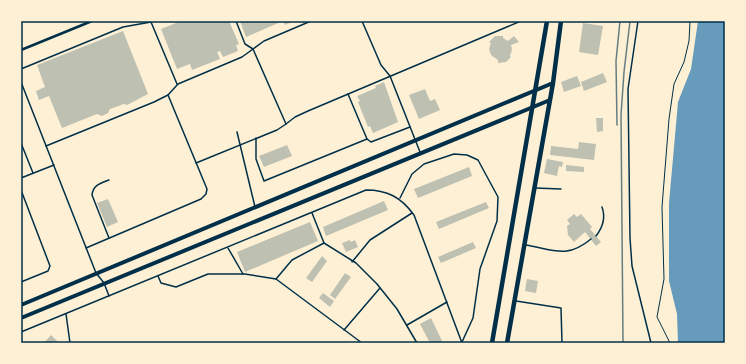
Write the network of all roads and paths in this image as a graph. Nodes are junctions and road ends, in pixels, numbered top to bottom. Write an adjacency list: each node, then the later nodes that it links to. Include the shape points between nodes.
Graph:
1 (92, 21): 12 (street)
2 (152, 21): 13 (lane, via 123,28); 17 (lane)
3 (236, 21): 11 (lane, via 245,44)
4 (311, 21): 11 (lane, via 264,41)
5 (362, 21): 14 (lane, via 381,65)
6 (521, 21): 14 (lane)
7 (547, 21): 18 (highway)
8 (562, 21): 16 (highway)
9 (638, 21): 77 (lane, via 628,89 630,238 632,266)
10 (690, 21): 78 (path, via 684,62 674,84 662,206 664,279 658,317)
11 (253, 49): 17 (lane, via 242,57); 23 (lane)
12 (21, 50)
13 (21, 69)
14 (390, 76): 19 (lane); 24 (lane)
15 (21, 82): 31 (lane)
16 (553, 83): 18 (main road); 21 (highway)
17 (178, 84): 20 (lane)
18 (535, 89): 22 (highway); 28 (main road)
19 (348, 94): 23 (lane, via 295,117); 27 (lane)
20 (168, 95): 31 (lane); 33 (lane)
21 (550, 100): 22 (main road); 38 (highway)
22 (531, 108): 32 (main road); 74 (highway)
23 (286, 124): 26 (lane)
24 (410, 127): 27 (lane, via 371,142); 28 (lane)
25 (237, 132): 30 (lane)
26 (256, 138): 27 (lane, via 256,159 264,180); 30 (lane)
27 (367, 139)
28 (415, 140): 32 (lane); 42 (main road)
29 (21, 143): 35 (lane)
30 (240, 145): 33 (lane); 42 (lane)
31 (46, 146): 34 (lane)
32 (421, 154): 59 (main road)
33 (196, 163): 47 (lane, via 206,189 203,198)
34 (54, 165): 35 (lane); 52 (lane)
35 (33, 173): 36 (lane)
36 (21, 178)
37 (109, 180): 47 (lane, via 92,190)
38 (534, 188): 39 (lane); 50 (highway)
39 (561, 189)
40 (21, 190): 58 (lane, via 50,266 48,271)
41 (399, 199): 44 (lane, via 380,190 366,190); 45 (lane); 73 (lane, via 412,174 424,164 454,154 467,155 478,160 498,197 497,221 480,269 473,318)
42 (256, 207): 54 (main road)
43 (602, 207): 46 (lane, via 604,221)
44 (312, 212): 49 (lane); 51 (lane)
45 (412, 212): 53 (lane, via 370,240); 63 (lane)
46 (596, 236)
47 (109, 238): 52 (lane)
48 (591, 239): 50 (lane, via 580,248 564,252)
49 (324, 243): 53 (lane); 57 (lane, via 292,260)
50 (524, 245): 62 (highway)
51 (228, 247): 55 (lane); 56 (lane)
52 (86, 248): 54 (lane)
53 (352, 262): 60 (lane)
54 (96, 273): 59 (lane); 64 (main road)
55 (243, 274): 56 (lane, via 208,274 176,286 161,283); 57 (lane)
56 (158, 276): 61 (lane)
57 (276, 279): 68 (lane)
58 (21, 282)
59 (104, 284): 61 (lane); 66 (main road)
60 (380, 288): 67 (lane); 68 (lane)
61 (109, 296): 65 (lane)
62 (515, 301): 75 (highway); 76 (lane, via 561,308)
63 (447, 302): 67 (lane); 73 (lane)
64 (21, 305)
65 (66, 314): 69 (lane); 70 (lane)
66 (21, 318)
67 (407, 325): 72 (lane)
68 (344, 330): 71 (lane)
69 (21, 332)
70 (70, 343)
71 (362, 343)
72 (417, 343)
73 (462, 343)
74 (492, 343)
75 (507, 343)
76 (562, 343)
77 (651, 343)
78 (670, 343)

